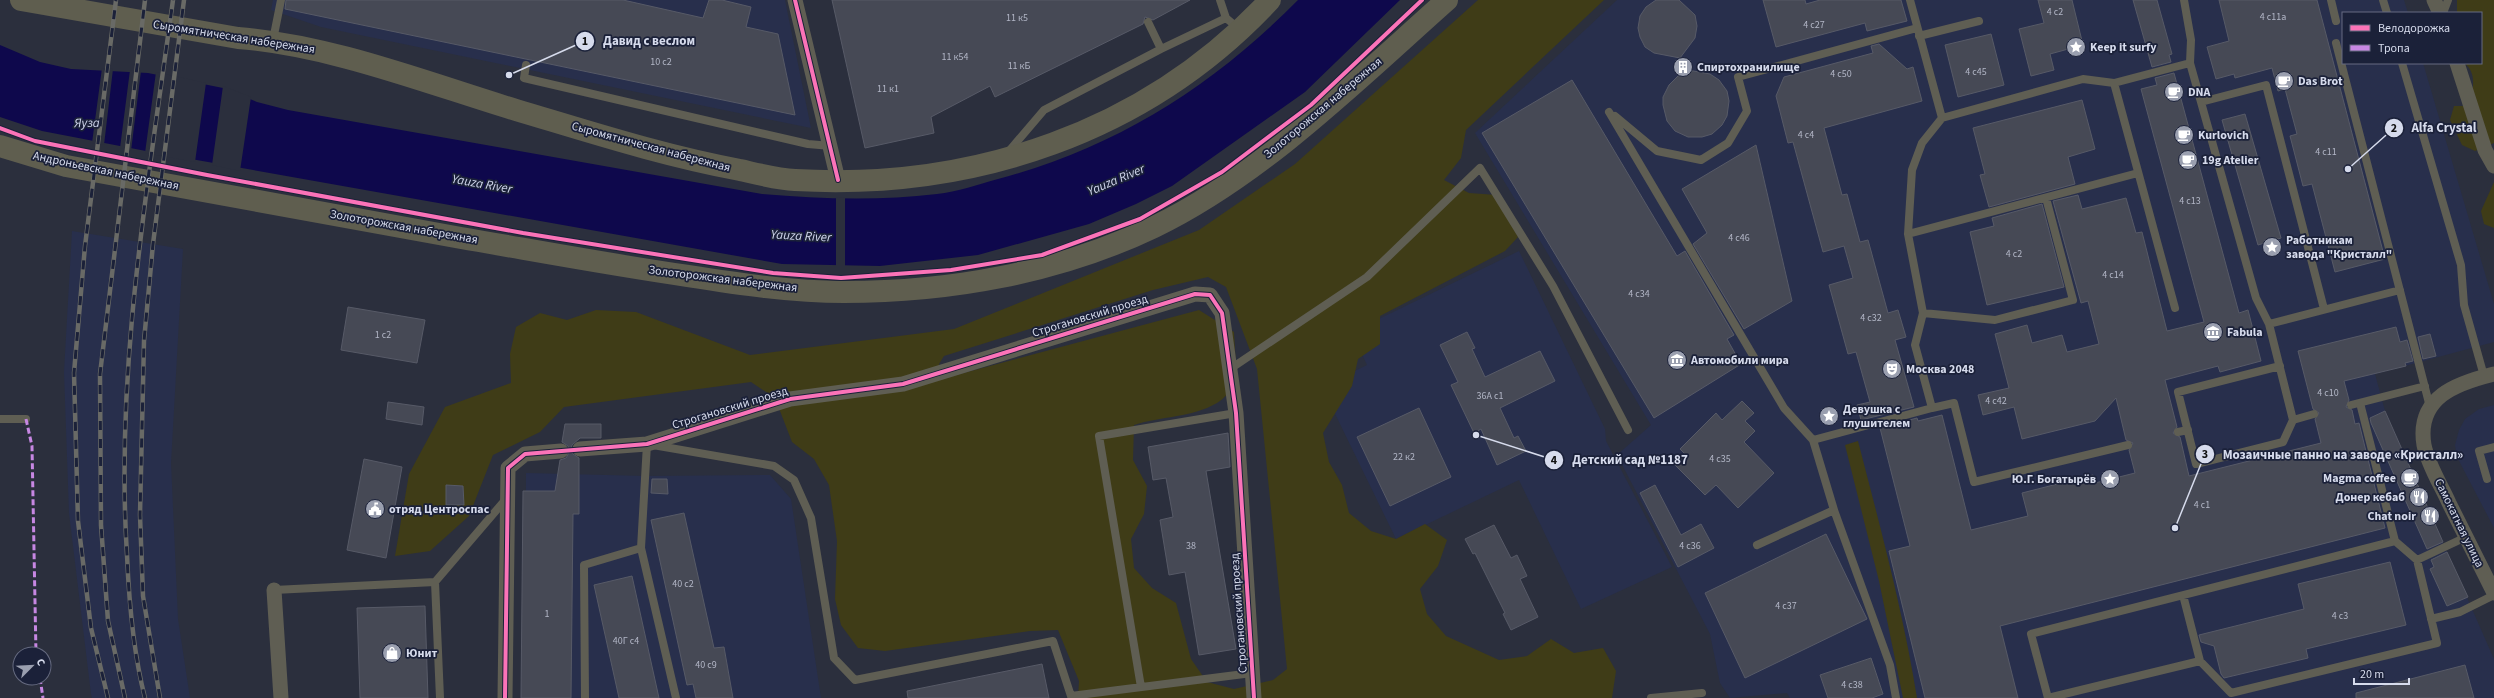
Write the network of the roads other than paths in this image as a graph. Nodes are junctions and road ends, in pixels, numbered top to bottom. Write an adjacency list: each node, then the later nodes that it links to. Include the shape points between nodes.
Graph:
1 (281, 0): 22 (lane)
2 (795, 0): 33 (street)
3 (1220, 0): 20 (lane)
4 (1270, 0): 20 (main road, Сыромятническая набережная)
5 (1447, 0): 38 (main road, Золоторожская набережная, via 1281,145 1206,198 1153,227 1097,250 1010,276 921,289 841,292 743,284 603,263)
6 (1910, 0): 21 (lane)
7 (2184, 0): 25 (lane, via 2191,40)
8 (2331, 0): 18 (lane)
9 (2383, 0): 14 (lane)
10 (2434, 0): 15 (street)
11 (2448, 0): 16 (lane)
12 (28, 1): 13 (main road, Сыромятническая набережная)
13 (64, 4): 22 (main road, Сыромятническая набережная, via 238,38)
14 (2387, 12)
15 (2440, 12)
16 (2443, 12)
17 (1979, 21): 21 (lane)
18 (2336, 21)
19 (1148, 22): 24 (lane)
20 (1233, 25): 24 (lane); 34 (main road, Сыромятническая набережная, via 1194,69 1135,106 1084,131)
21 (1918, 32): 31 (lane); 62 (lane, via 1738,77 1747,111 1728,143 1701,160 1656,151 1609,112 1784,408)
22 (272, 41): 37 (main road, Сыромятническая набережная, via 326,52 599,135 702,163 792,180)
23 (2336, 43): 41 (lane)
24 (1161, 48): 34 (lane, via 1044,110)
25 (2190, 63): 29 (lane); 30 (lane)
26 (2402, 64): 48 (lane, via 2461,264 2464,305)
27 (2457, 64): 35 (street, via 2485,150)
28 (526, 65): 33 (lane, via 524,78 808,144)
29 (2114, 83): 31 (lane, via 2083,79); 36 (lane)
30 (2201, 102): 43 (lane, via 2266,85); 45 (lane, via 2256,298)
31 (1942, 118): 40 (lane, via 1922,143 1912,170)
32 (0, 146): 38 (main road, Андроньевская набережная, via 66,166)
33 (831, 146): 37 (street)
34 (1001, 161): 37 (main road, Сыромятническая набережная, via 956,172 904,178)
35 (2494, 166)
36 (2138, 173): 39 (lane); 42 (lane)
37 (838, 180)
38 (190, 189)
39 (2046, 198): 40 (lane); 44 (lane, via 2073,300 1994,320)
40 (1908, 234): 44 (lane)
41 (2400, 290): 43 (lane); 49 (lane)
42 (2175, 308)
43 (2324, 310): 45 (lane)
44 (1924, 313): 52 (lane, via 1915,345)
45 (2269, 324): 46 (lane)
46 (2280, 366): 58 (lane); 60 (lane, via 2178,392)
47 (1230, 369): 54 (street, Строгановский проезд); 59 (lane, via 1367,277 1480,168 1553,286); 63 (street, Строгановский проезд, via 1222,313 1210,295 1195,294 903,384 790,399)
48 (2489, 375): 53 (street, Самокатная улица, via 2445,391)
49 (2425, 386): 50 (lane); 53 (lane)
50 (2360, 403): 51 (lane); 72 (lane)
51 (2351, 405)
52 (1932, 408): 62 (lane); 64 (lane, via 1954,403 1974,482)
53 (2430, 408): 71 (street, Самокатная улица, via 2423,433 2424,446)
54 (1236, 413): 82 (street, Строгановский проезд); 83 (lane, via 1099,436)
55 (2314, 414): 58 (lane)
56 (0, 419): 57 (lane)
57 (26, 419)
58 (2294, 420): 60 (lane, via 2283,442 2196,464)
59 (1628, 430)
60 (2188, 430): 61 (lane)
61 (2178, 432)
62 (1813, 440): 70 (lane)
63 (647, 444): 66 (street, Строгановский проезд); 74 (lane); 83 (lane, via 774,466 794,480 811,518 834,658 855,680 1053,641 1071,696)
64 (2128, 445)
65 (2494, 447): 68 (lane, via 2479,451)
66 (580, 449)
67 (561, 451): 69 (street, via 525,454 508,468)
68 (2486, 479)
69 (508, 498): 76 (lane); 87 (street)
70 (1834, 510): 73 (lane); 92 (lane, via 1890,665)
71 (2466, 538): 75 (lane); 78 (street, Самокатная улица)
72 (2395, 542): 75 (lane); 79 (lane)
73 (1757, 546)
74 (641, 548): 88 (lane, via 584,565); 89 (lane)
75 (2417, 560): 80 (lane)
76 (435, 582): 77 (lane); 86 (lane)
77 (274, 590): 85 (street)
78 (2494, 594): 80 (lane, via 2460,612)
79 (2184, 595): 81 (lane); 93 (lane, via 2031,634)
80 (2431, 619): 81 (lane, via 2437,643 2231,693)
81 (2200, 661): 93 (lane)
82 (1252, 673): 83 (lane); 90 (street, Строгановский проезд)
83 (1141, 687)
84 (1702, 693): 91 (lane)
85 (281, 698)
86 (440, 698)
87 (505, 698)
88 (585, 698)
89 (676, 698)
90 (1254, 698)
91 (1651, 698)
92 (1896, 698)
93 (2048, 698)

